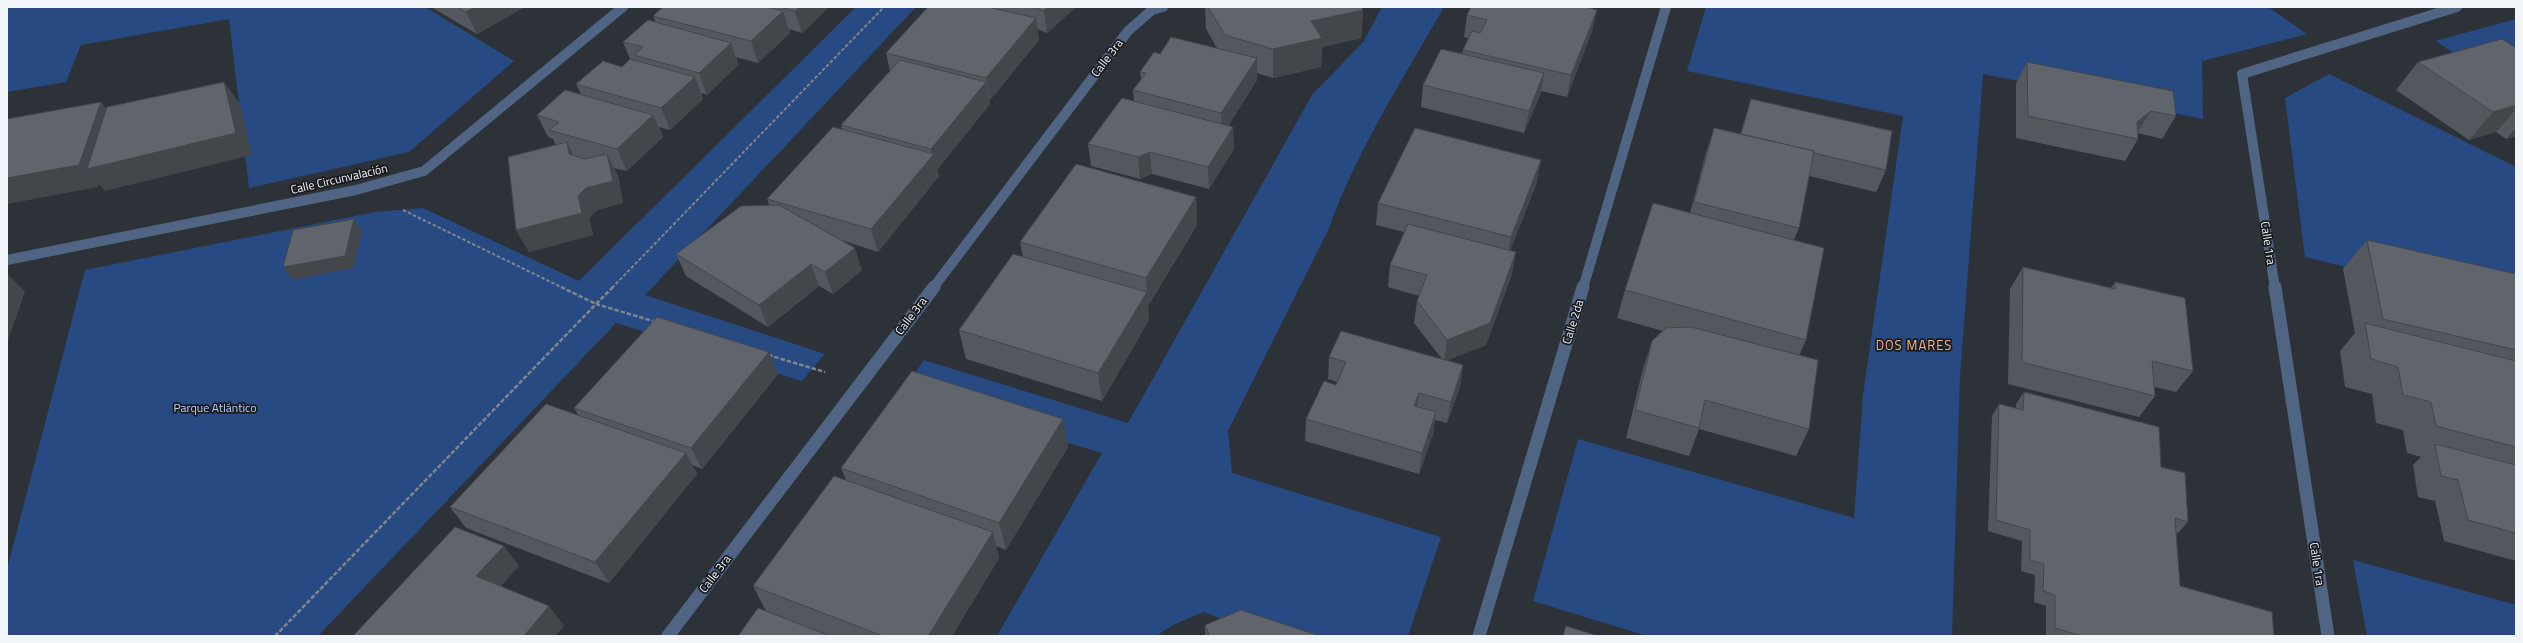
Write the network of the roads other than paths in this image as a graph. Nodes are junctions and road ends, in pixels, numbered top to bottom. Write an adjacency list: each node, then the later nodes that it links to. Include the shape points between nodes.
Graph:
1 (623, 7): 5 (street, Calle Circunvalación, via 424,171 356,190)
2 (1163, 7): 6 (street, Calle 3ra, via 1152,10 1128,30)
3 (1666, 7): 7 (street, Calle 2da)
4 (2457, 7): 8 (street, Calle 1ra, via 2242,74)
5 (7, 260)
6 (668, 636)
7 (1480, 636)
8 (2328, 636)

